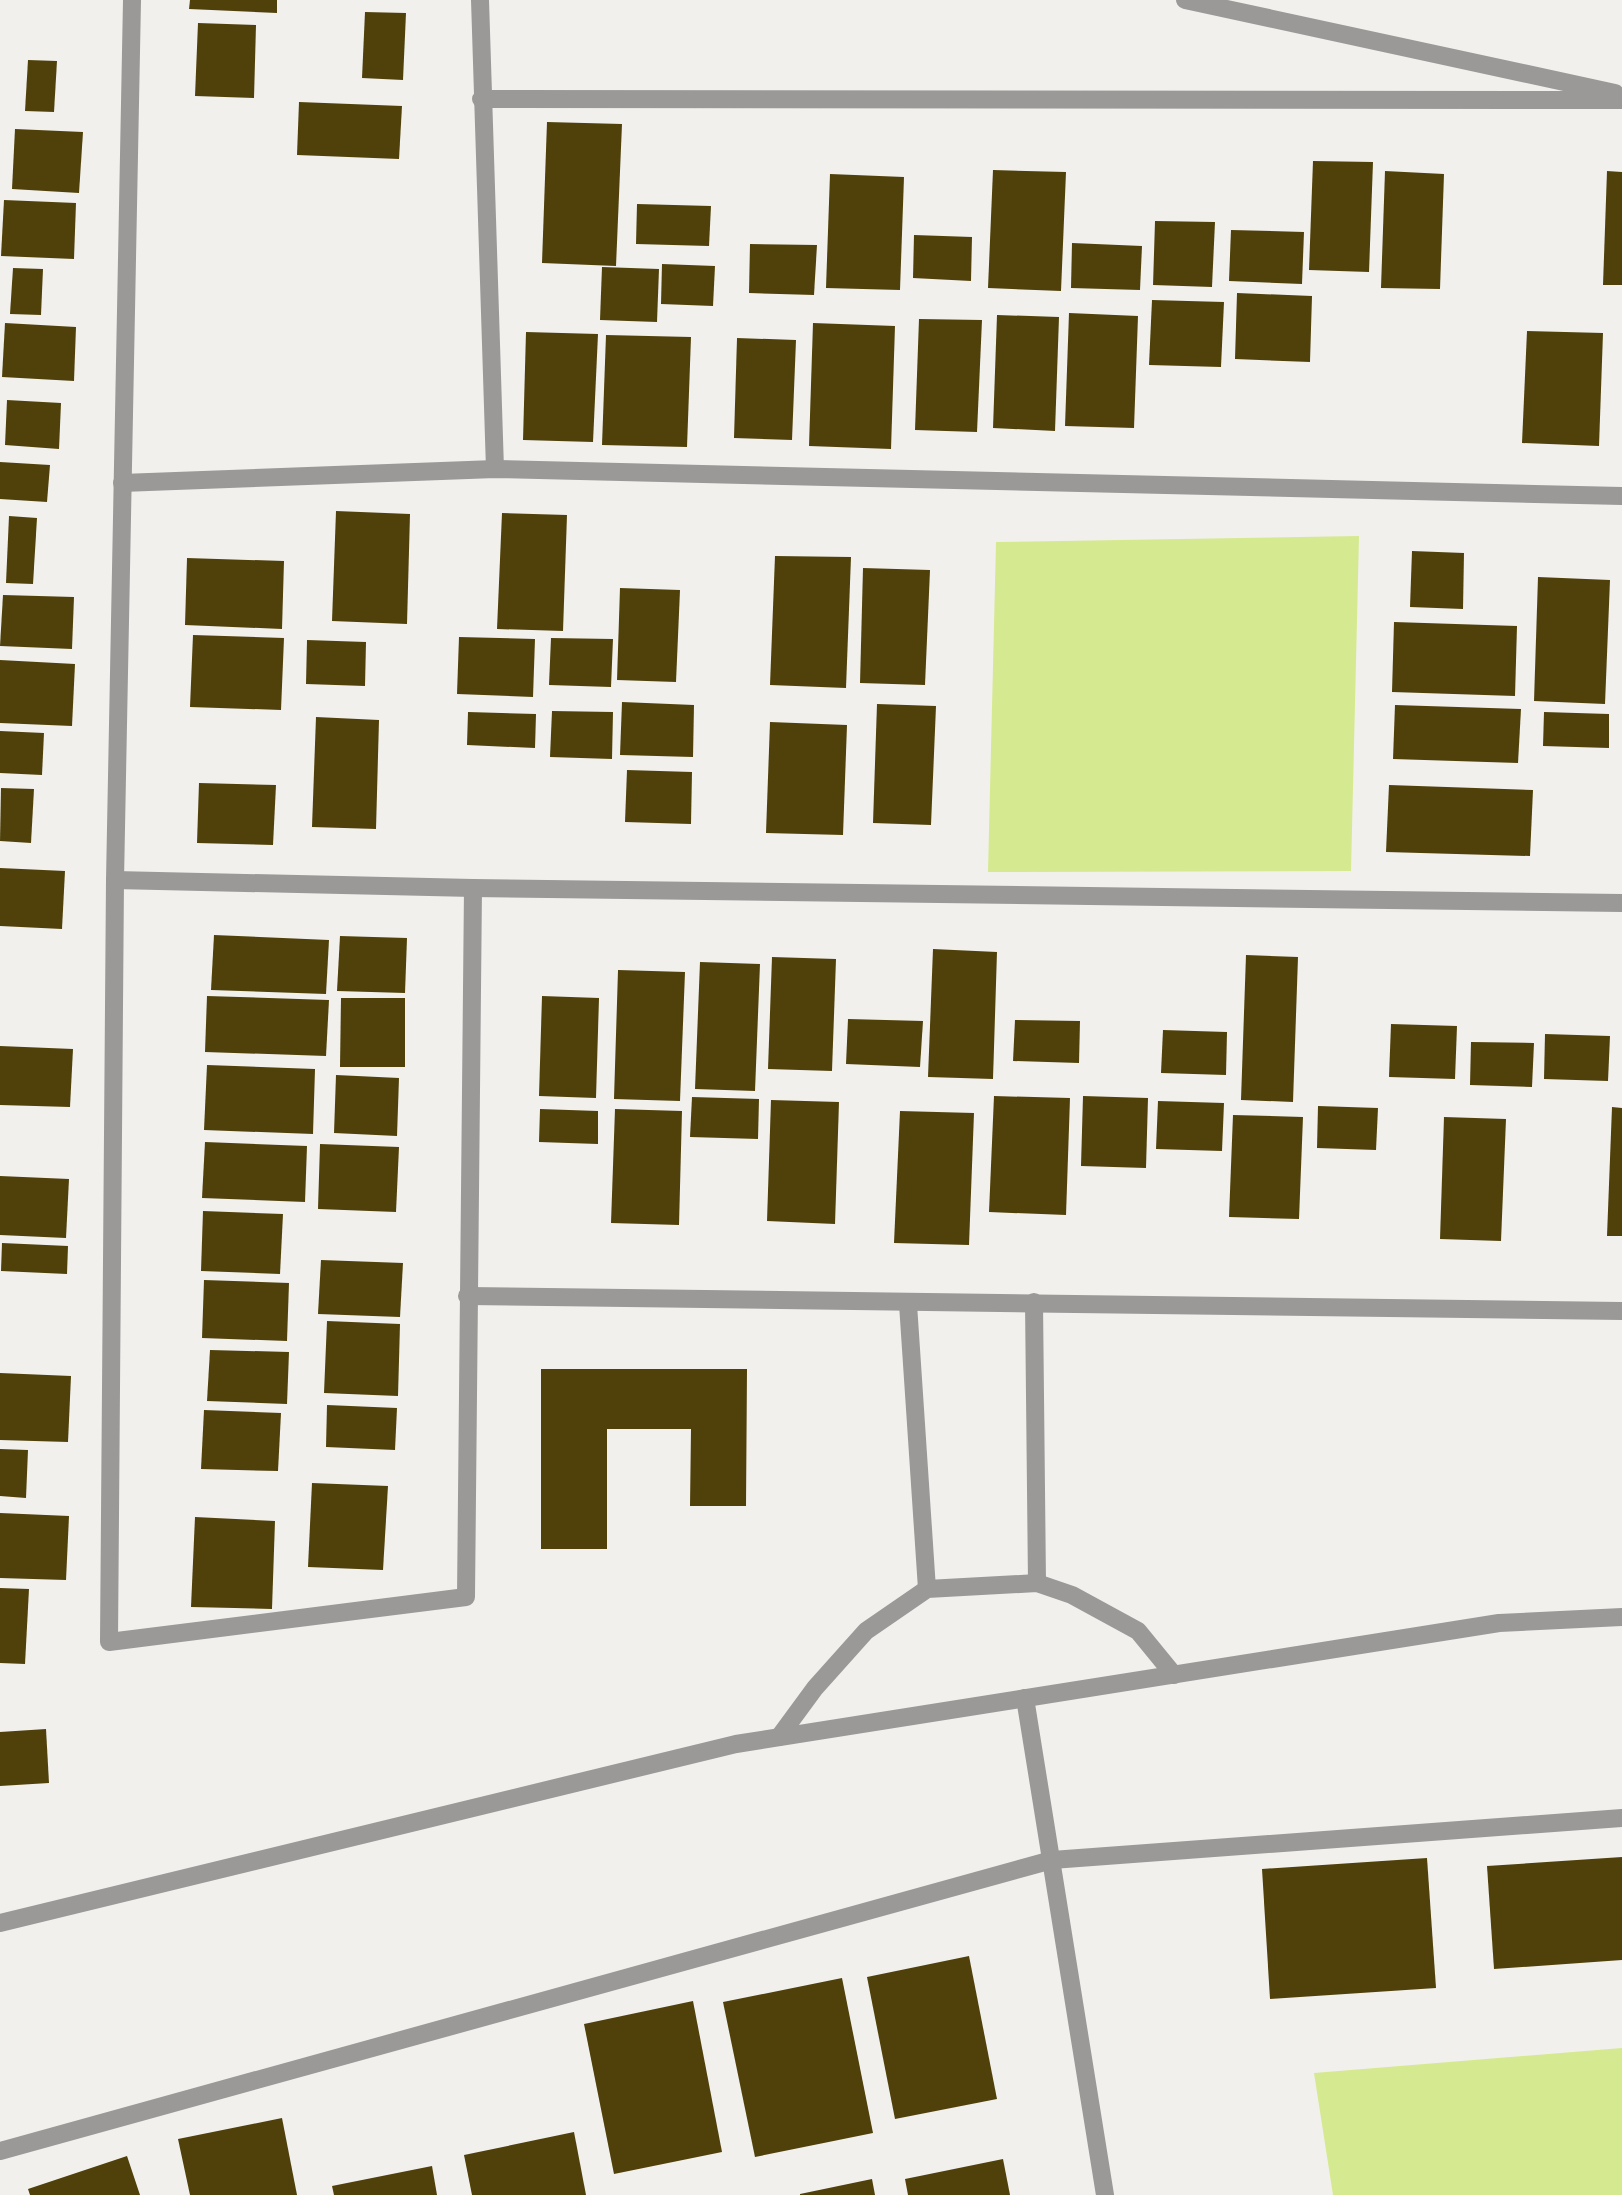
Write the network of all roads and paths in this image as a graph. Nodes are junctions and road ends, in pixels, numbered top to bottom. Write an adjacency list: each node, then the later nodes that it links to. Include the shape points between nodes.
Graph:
1 (132, 0): 8 (street)
2 (480, 0): 5 (street)
3 (1185, 0): 4 (street)
4 (1622, 94)
5 (481, 99): 6 (street); 7 (street)
6 (1622, 100)
7 (495, 469): 8 (street); 9 (street)
8 (122, 483): 10 (street)
9 (1622, 496)
10 (116, 880): 11 (street); 13 (street, via 109,1642 466,1597)
11 (474, 888): 12 (street); 13 (street)
12 (1622, 903)
13 (467, 1296): 15 (street)
14 (1034, 1302): 15 (street); 16 (street); 17 (street)
15 (908, 1304): 18 (street)
16 (1622, 1311)
17 (1037, 1583): 18 (street); 20 (street, via 1072,1595 1138,1631)
18 (927, 1589): 22 (street, via 866,1631)
19 (1622, 1618): 20 (street, via 1499,1623)
20 (1174, 1675): 21 (street)
21 (1025, 1698): 22 (street); 24 (street)
22 (779, 1737): 25 (street)
23 (1622, 1818): 24 (street)
24 (1052, 1860): 26 (street); 27 (street)
25 (0, 1923)
26 (0, 2151)
27 (1105, 2195)

